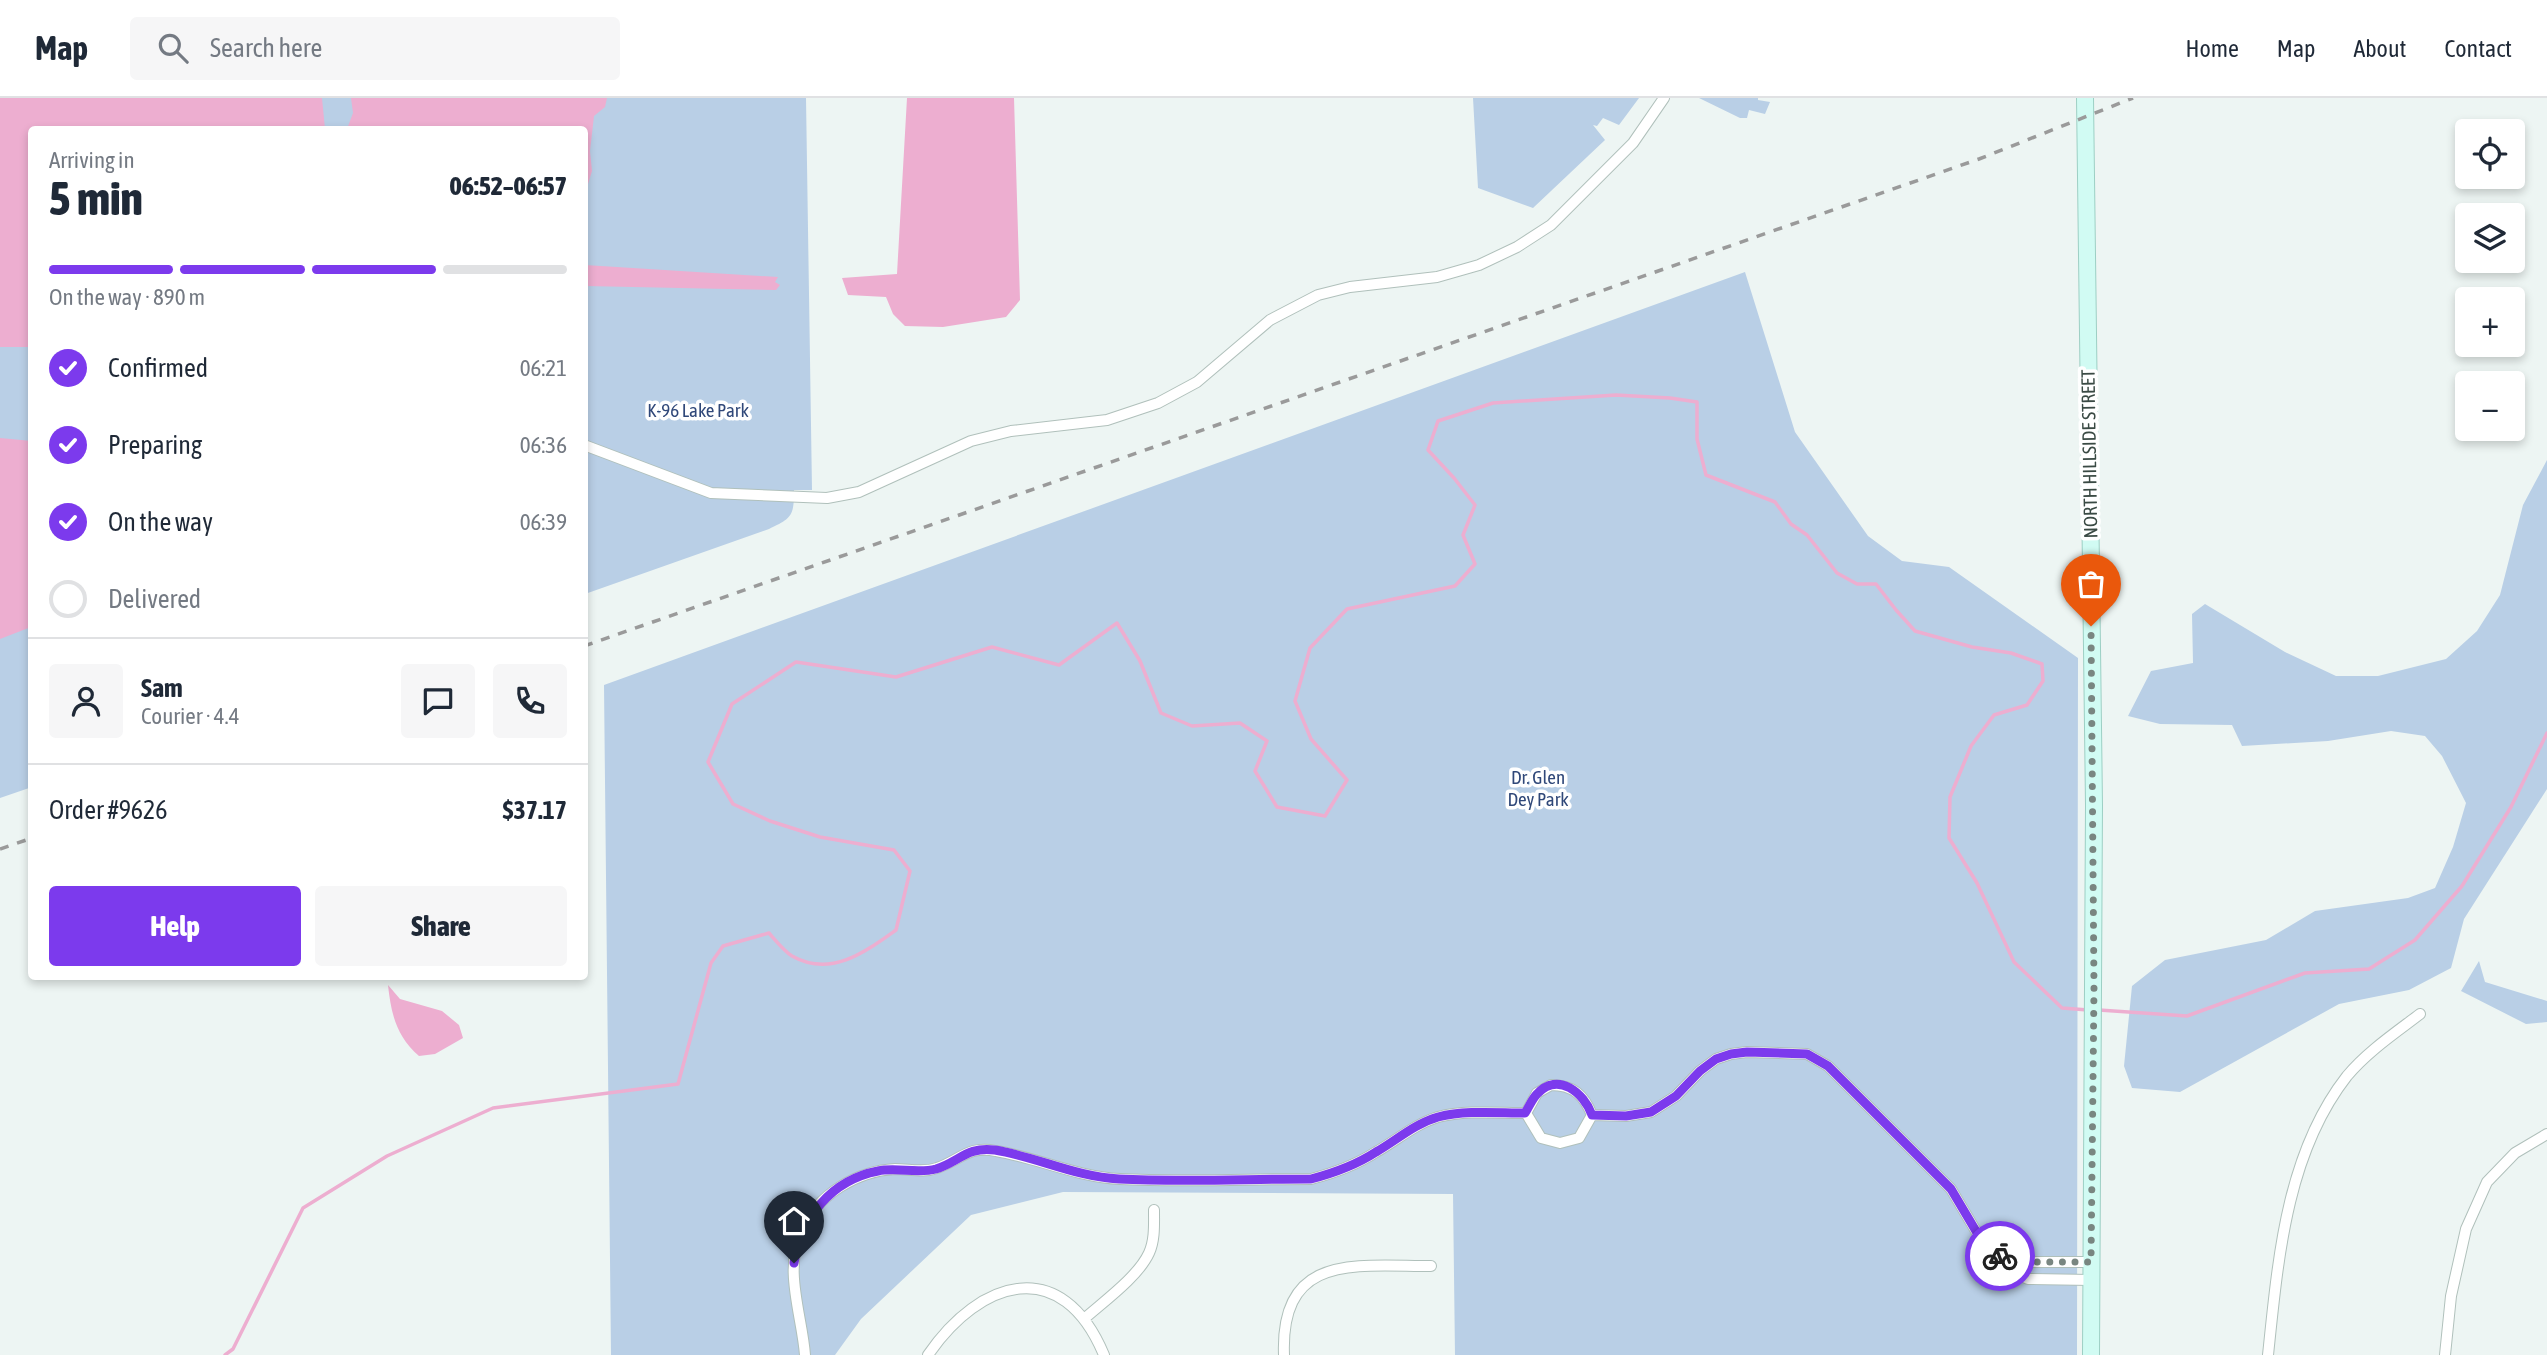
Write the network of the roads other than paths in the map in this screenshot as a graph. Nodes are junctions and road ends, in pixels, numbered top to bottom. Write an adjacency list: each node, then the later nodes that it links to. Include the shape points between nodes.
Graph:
1 (1664, 98): 3 (street, via 1633,143 1551,225 1517,247 1437,278 1318,295 1270,320 1197,382 1158,403 1107,419 971,441 859,492 827,498 711,493)
2 (2085, 98): 10 (main road, NORTH HILLSIDE STREET, via 2094,967)
3 (588, 447)
4 (2420, 1014): 19 (street, via 2348,1076 2311,1137 2288,1216)
5 (1525, 1113): 6 (street, via 1541,1138 1560,1143 1579,1138); 6 (street, via 1537,1093 1551,1085 1564,1085 1578,1091); 14 (street, via 1470,1112 1437,1118 1339,1171 1311,1179 1094,1177 976,1149 938,1168 859,1176 818,1206 796,1246 794,1282)
6 (1592, 1115): 9 (street, via 1651,1112 1676,1096 1708,1065 1731,1054 1807,1054 1828,1066 1951,1189)
7 (2547, 1133): 20 (street, via 2515,1153 2487,1182 2466,1229 2451,1296)
8 (1154, 1210): 13 (street, via 1148,1256)
9 (1989, 1253): 10 (street, via 2030,1262); 12 (street, via 2009,1271 2028,1279)
10 (2091, 1262): 12 (main road, NORTH HILLSIDE STREET)
11 (1431, 1266): 17 (street, via 1356,1266 1330,1270 1307,1282 1289,1306)
12 (2091, 1280): 18 (main road, NORTH HILLSIDE STREET)
13 (1084, 1319): 15 (street, via 1047,1290 1007,1290 963,1313); 16 (street)
14 (805, 1355)
15 (928, 1355)
16 (1104, 1355)
17 (1284, 1355)
18 (2091, 1355)
19 (2268, 1355)
20 (2445, 1355)

